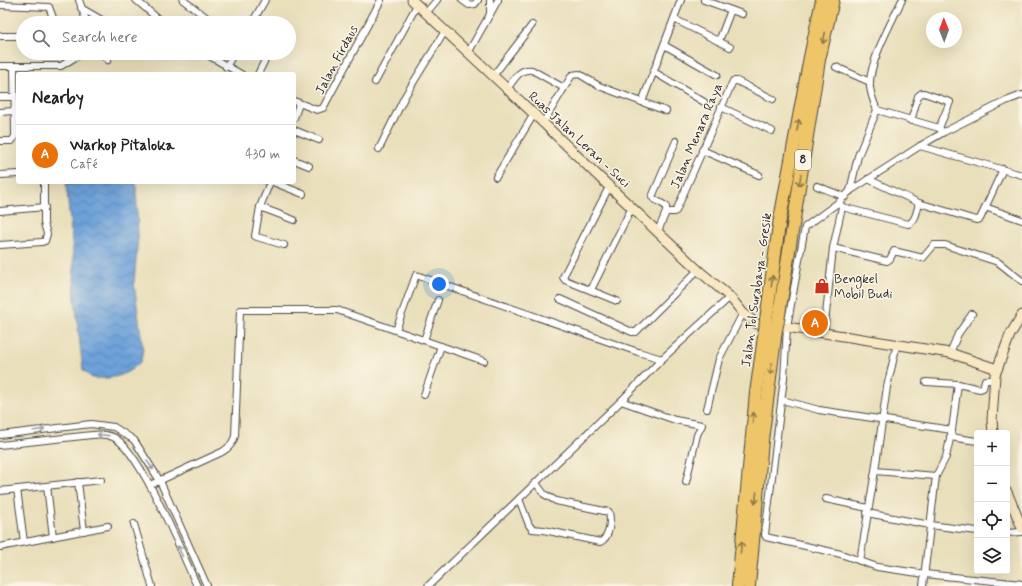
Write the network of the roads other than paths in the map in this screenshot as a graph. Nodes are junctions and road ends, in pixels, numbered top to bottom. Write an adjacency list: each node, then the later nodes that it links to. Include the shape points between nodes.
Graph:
1 (79, 0): 19 (street)
2 (136, 0): 16 (street)
3 (183, 0): 27 (street)
4 (265, 0): 28 (street)
5 (381, 0): 60 (street, Jalan Firdaus, via 324,106 317,110)
6 (437, 0): 21 (street)
7 (462, 0): 8 (street, via 469,5 475,4)
8 (478, 0)
9 (490, 0): 29 (street)
10 (497, 0): 29 (street)
11 (681, 0): 30 (street)
12 (704, 0): 20 (street)
13 (822, 0): 121 (highway, Jalan Tol Surabaya - Gresik / 8, one-way to 13, via 779,225)
14 (833, 0): 121 (highway, Jalan Tol Surabaya - Gresik / 8, one-way to 121, via 819,60)
15 (902, 0): 53 (street, via 880,46)
16 (143, 2): 26 (street)
17 (414, 3): 21 (main road, Ruas Jalan Leran - Suci); 52 (street)
18 (0, 5): 23 (street, via 49,7)
19 (81, 8): 24 (street); 25 (street)
20 (731, 10): 22 (street); 35 (street)
21 (426, 13): 32 (main road, Ruas Jalan Leran - Suci)
22 (742, 14)
23 (52, 16)
24 (84, 16)
25 (95, 16)
26 (156, 16)
27 (205, 16)
28 (256, 16)
29 (490, 16): 38 (street)
30 (674, 19): 35 (street); 36 (street)
31 (532, 25): 51 (street)
32 (445, 31): 38 (main road, Ruas Jalan Leran - Suci); 78 (street, via 405,96)
33 (0, 36): 34 (street)
34 (16, 36)
35 (719, 41): 37 (street)
36 (664, 45): 49 (street); 50 (street)
37 (730, 47)
38 (468, 53): 51 (main road, Ruas Jalan Leran - Suci)
39 (216, 60): 45 (street)
40 (230, 60): 45 (street)
41 (265, 60): 48 (street)
42 (69, 61): 44 (street, via 61,66)
43 (0, 66): 44 (street)
44 (14, 66): 58 (street)
45 (226, 66): 47 (street)
46 (836, 67): 53 (street)
47 (236, 72)
48 (259, 72)
49 (654, 72): 61 (street); 62 (street)
50 (716, 75)
51 (493, 76): 55 (main road, Ruas Jalan Leran - Suci)
52 (375, 82)
53 (870, 82): 64 (street, via 871,95)
54 (564, 88): 55 (street, via 528,69 519,73); 61 (street, via 572,75 579,74 599,86); 70 (street)
55 (507, 89): 68 (main road, Ruas Jalan Leran - Suci)
56 (1022, 95): 71 (street)
57 (0, 97): 58 (street)
58 (14, 97): 67 (street)
59 (773, 99): 63 (street, Jalan Menara Raya, via 734,80)
60 (297, 102)
61 (642, 102): 65 (street)
62 (704, 102)
63 (721, 107): 73 (street); 79 (street, Jalan Menara Raya)
64 (877, 110): 69 (street); 94 (street, via 858,156)
65 (666, 111)
66 (0, 112): 67 (street)
67 (14, 112): 76 (street, via 14,139)
68 (534, 114): 70 (main road, Ruas Jalan Leran - Suci); 87 (street)
69 (911, 121): 71 (street); 71 (street, via 918,96 924,93 950,102)
70 (543, 123): 93 (main road, Ruas Jalan Leran - Suci)
71 (941, 130): 77 (street)
72 (296, 131): 74 (street)
73 (772, 131)
74 (319, 140)
75 (676, 141): 104 (street, via 652,196 666,206)
76 (0, 142)
77 (920, 146): 82 (street); 88 (street)
78 (379, 149)
79 (702, 150): 85 (street); 104 (street, Jalan Menara Raya, via 676,211)
80 (296, 161): 81 (street)
81 (309, 166)
82 (1003, 168): 86 (street); 102 (street)
83 (16, 174): 84 (street)
84 (0, 175)
85 (759, 175)
86 (1022, 175)
87 (496, 177)
88 (868, 179): 94 (street); 97 (street)
89 (44, 184): 99 (street)
90 (269, 184): 100 (street)
91 (278, 184): 95 (street)
92 (817, 186): 96 (street)
93 (609, 187): 101 (main road, Ruas Jalan Leran - Suci); 113 (street, via 563,277)
94 (850, 191): 96 (street)
95 (303, 194)
96 (844, 197): 98 (street)
97 (919, 203): 98 (street, via 914,220 908,224); 102 (street, via 976,220 980,219)
98 (840, 204): 110 (street); 121 (street, via 807,225 803,231)
99 (44, 207): 103 (street); 108 (street, via 47,234 45,241)
100 (260, 207): 105 (street); 109 (street, via 255,236)
101 (632, 207): 107 (main road, Ruas Jalan Leran - Suci); 113 (street)
102 (985, 207): 106 (street)
103 (0, 211)
104 (666, 212): 107 (street)
105 (294, 220)
106 (1022, 220)
107 (658, 231): 111 (main road, Ruas Jalan Leran - Suci)
108 (0, 245)
109 (284, 245)
110 (833, 248): 112 (street, via 886,261 894,251 923,258 934,245 945,245 998,262); 123 (street)
111 (698, 270): 114 (main road, Ruas Jalan Leran - Suci); 115 (street, via 636,332)
112 (1022, 281)
113 (592, 290): 117 (street)
114 (730, 297): 118 (main road, Ruas Jalan Leran - Suci); 128 (street)
115 (560, 299)
116 (438, 300): 124 (street)
117 (616, 301)
118 (743, 313): 121 (main road, Ruas Jalan Leran - Suci); 137 (street, via 719,359)
119 (972, 314): 127 (street, via 958,334)
120 (1021, 318): 130 (main road, via 1010,335)
121 (772, 325): 123 (main road); 135 (street, via 784,378); 177 (highway, Jalan Tol Surabaya - Gresik / 8, one-way to 121, via 756,393); 178 (highway, Jalan Tol Surabaya - Gresik / 8, one-way to 178)
122 (396, 330): 124 (street); 128 (street, via 416,275); 147 (street, via 337,310 240,310 234,441 222,452)
123 (824, 333): 125 (main road)
124 (424, 340): 126 (street)
125 (897, 344): 127 (main road); 138 (street)
126 (441, 346): 129 (street); 134 (street)
127 (950, 353): 130 (main road)
128 (662, 359): 136 (street)
129 (484, 361)
130 (997, 369): 131 (main road)
131 (994, 380): 133 (street, via 986,380 980,389); 139 (main road)
132 (926, 382): 133 (street)
133 (958, 384): 140 (street)
134 (424, 395)
135 (782, 400): 138 (street, via 819,410); 170 (street, via 766,537 841,554)
136 (621, 401): 149 (street, via 676,420 702,425 697,435); 150 (street)
137 (707, 409)
138 (882, 419): 140 (street); 144 (street)
139 (994, 430)
140 (951, 434): 142 (street); 145 (street, via 946,457)
141 (0, 435): 147 (street, one-way to 147, via 91,424 114,427 134,440)
142 (974, 440)
143 (0, 445): 151 (street, one-way to 143, via 130,454 114,437 102,434)
144 (875, 471): 145 (street); 158 (street)
145 (936, 476): 160 (street)
146 (101, 480): 148 (street)
147 (160, 481): 151 (street); 175 (street)
148 (78, 482): 152 (street); 163 (street)
149 (686, 482)
150 (536, 483): 155 (street); 155 (street, via 544,494 556,501 609,512 608,532 604,540 598,542 532,529 528,526)
151 (150, 485): 174 (street, one-way to 151)
152 (47, 486): 153 (street); 167 (street)
153 (17, 489): 154 (street); 168 (street)
154 (0, 491)
155 (519, 499): 176 (street)
156 (826, 499): 158 (street)
157 (1010, 499): 162 (main road)
158 (868, 511): 160 (street); 170 (street)
159 (134, 524): 173 (street)
160 (930, 525): 164 (street); 171 (street)
161 (108, 526): 163 (street)
162 (1022, 528)
163 (84, 530): 167 (street)
164 (974, 531)
165 (1022, 532): 166 (street)
166 (1010, 533)
167 (53, 537): 168 (street)
168 (24, 542): 169 (street)
169 (0, 547)
170 (860, 561): 171 (street, via 877,567)
171 (925, 574): 172 (street); 179 (street)
172 (1022, 584)
173 (152, 586)
174 (196, 586)
175 (207, 586)
176 (428, 586)
177 (738, 586)
178 (749, 586)
179 (923, 586)

